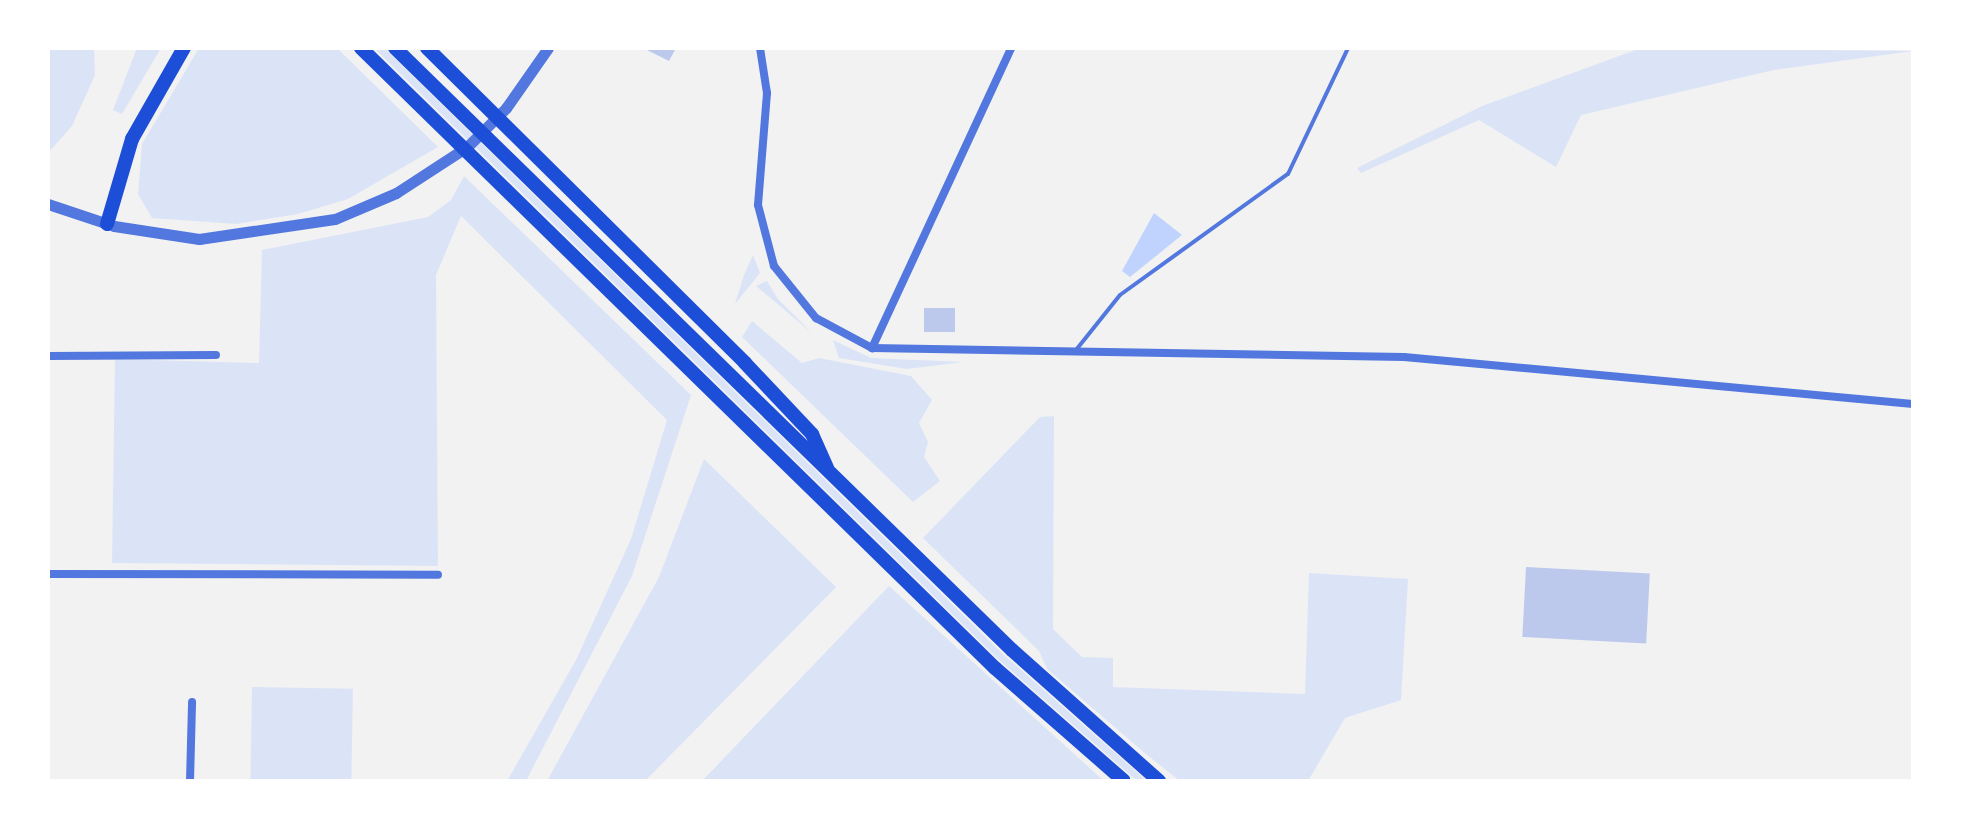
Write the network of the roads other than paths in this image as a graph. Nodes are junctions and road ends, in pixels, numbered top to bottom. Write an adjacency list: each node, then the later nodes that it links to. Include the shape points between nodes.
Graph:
1 (184, 48): 11 (highway, via 132,139)
2 (361, 48): 22 (highway, via 984,658)
3 (395, 48): 17 (highway)
4 (427, 48): 9 (highway)
5 (548, 48): 9 (street)
6 (760, 48): 12 (street, via 767,93 758,205 774,266 816,318)
7 (1011, 48): 12 (street)
8 (1348, 48): 13 (lane, via 1288,174 1120,295)
9 (498, 117): 11 (street, via 450,160 375,203 308,227 199,239); 17 (highway, via 812,434)
10 (48, 204): 11 (street)
11 (107, 224)
12 (872, 348): 13 (street)
13 (1074, 352): 16 (street, via 1482,362)
14 (216, 355): 15 (street)
15 (48, 356)
16 (1913, 404)
17 (831, 475): 23 (highway)
18 (48, 574): 19 (street)
19 (438, 575)
20 (192, 702): 21 (street)
21 (190, 781)
22 (1124, 781)
23 (1159, 781)

